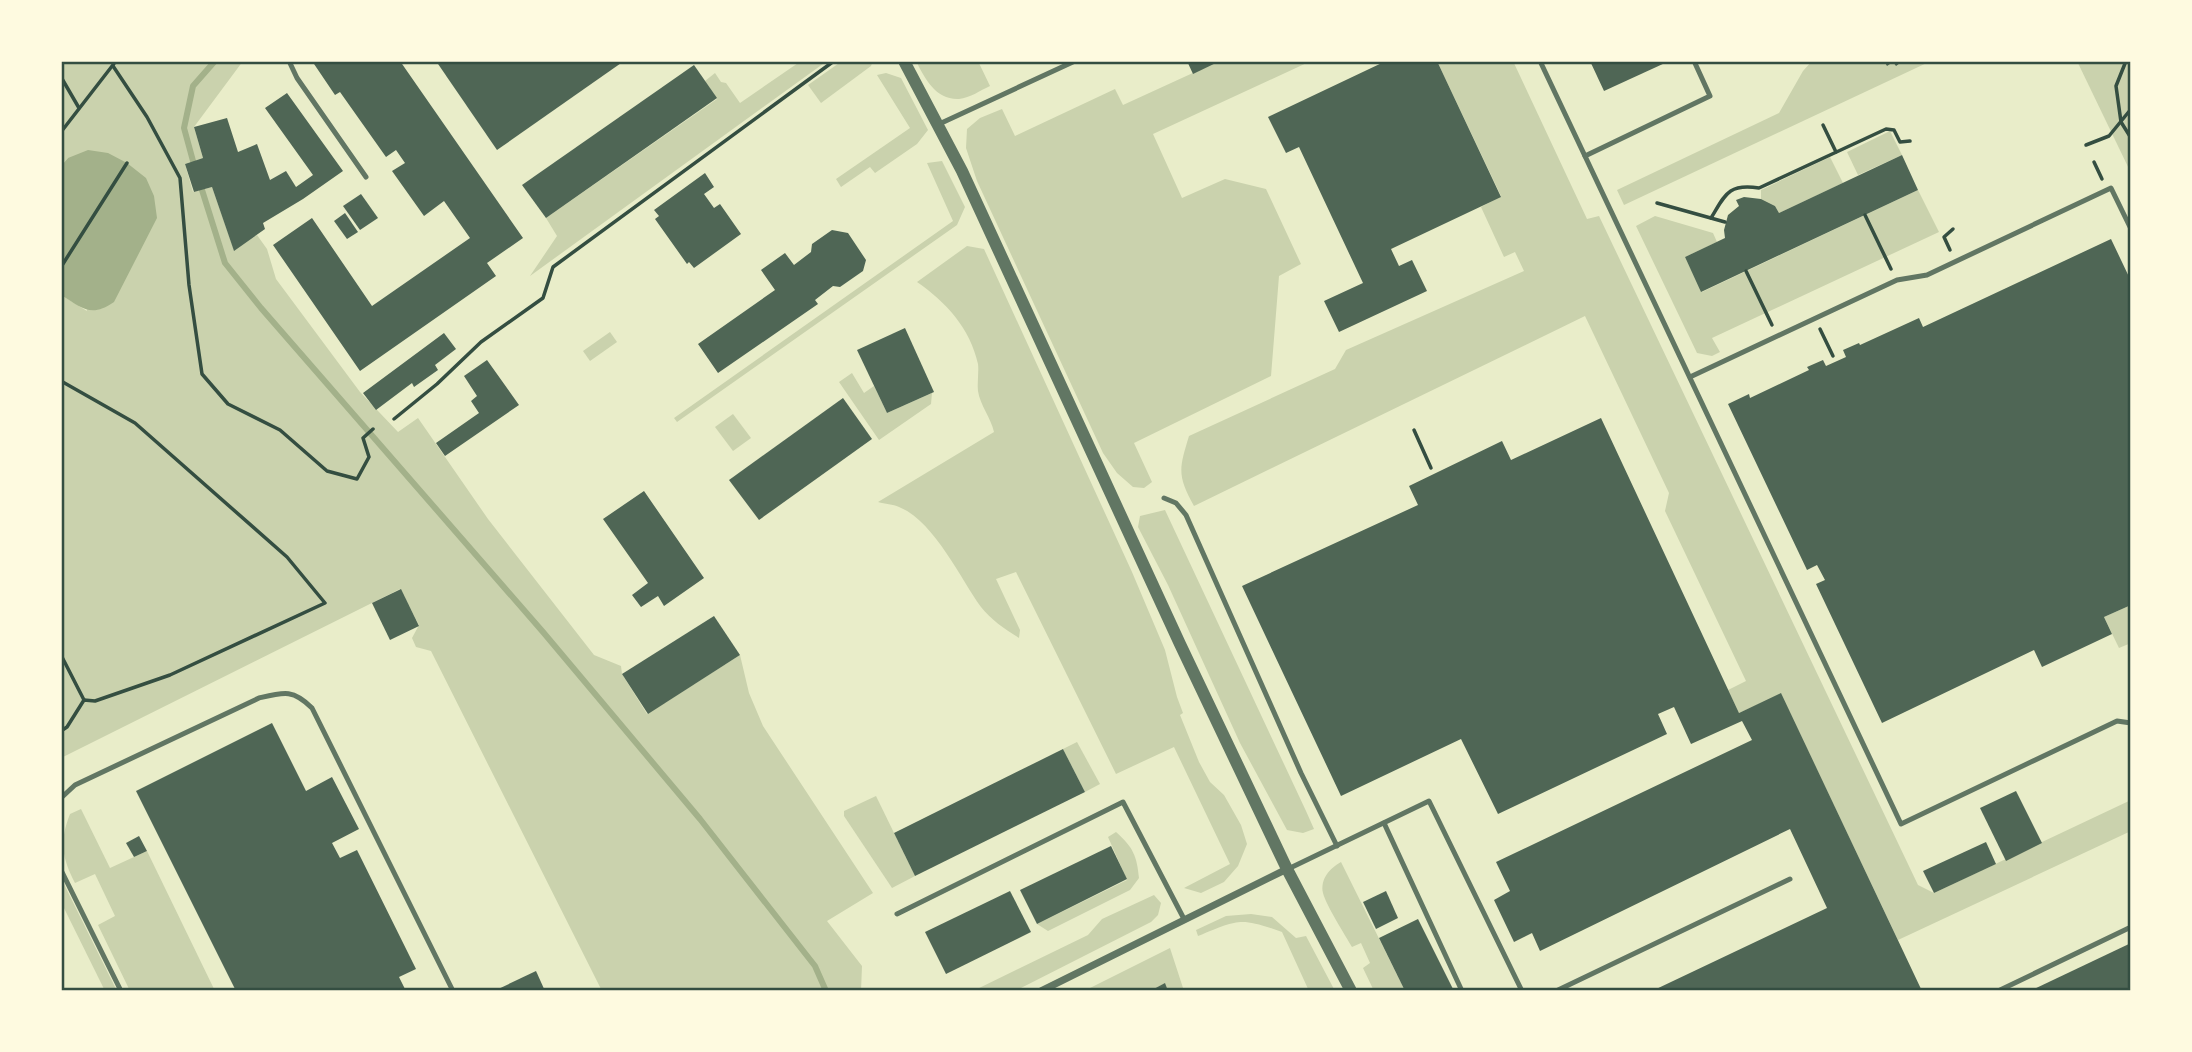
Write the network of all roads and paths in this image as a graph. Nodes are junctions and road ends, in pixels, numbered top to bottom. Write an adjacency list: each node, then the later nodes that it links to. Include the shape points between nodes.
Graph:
1 (289, 61): 22 (lane)
2 (834, 61): 38 (path, via 553,267 543,298 481,342)
3 (904, 61): 13 (street)
4 (1075, 61): 13 (lane)
5 (1540, 61): 20 (lane)
6 (1694, 61): 20 (lane, via 1710,96)
7 (2126, 61): 12 (path, via 2116,86)
8 (114, 64): 10 (path); 39 (path, via 180,178 201,374 228,404 281,430 327,471 358,479 369,457 363,438)
9 (61, 77): 10 (path)
10 (79, 108): 15 (path)
11 (2131, 109): 12 (path)
12 (2121, 122): 16 (path); 18 (path, via 2109,136)
13 (937, 125): 50 (street)
14 (1823, 125): 19 (path)
15 (61, 132)
16 (2131, 138)
17 (1910, 141): 19 (path, via 1900,142 1894,130 1886,129)
18 (2086, 145)
19 (1836, 152): 25 (path, via 1759,188 1741,187 1726,193)
20 (1585, 156): 36 (lane)
21 (127, 163): 30 (path)
22 (366, 177)
23 (1657, 203): 25 (path)
24 (1864, 215): 32 (path)
25 (1711, 218): 26 (path)
26 (1725, 222)
27 (1953, 229): 29 (path, via 1944,237)
28 (2131, 229): 29 (lane, via 2111,188)
29 (1956, 262): 32 (lane, via 1927,275)
30 (61, 267)
31 (1746, 271): 34 (path)
32 (1897, 280): 33 (lane)
33 (1815, 318): 34 (lane); 35 (path)
34 (1778, 336): 36 (lane)
35 (1833, 356)
36 (1690, 377): 45 (lane, via 1901,824 2118,721)
37 (61, 381): 44 (path, via 135,423 287,556 325,603 170,675 94,701)
38 (394, 419)
39 (373, 429)
40 (1414, 430): 41 (path)
41 (1431, 467)
42 (1164, 498): 49 (lane, via 1186,515)
43 (61, 655): 44 (path)
44 (84, 700): 46 (path)
45 (2131, 723)
46 (61, 731)
47 (61, 798): 57 (lane, via 75,785 258,698 300,697 312,708)
48 (1384, 823): 49 (lane); 60 (lane); 61 (lane, via 1429,802)
49 (1337, 846): 50 (lane)
50 (1287, 869): 54 (street); 59 (street)
51 (61, 870): 56 (lane)
52 (1790, 879): 62 (lane)
53 (897, 914): 54 (lane, via 1123,802)
54 (1184, 919): 58 (street)
55 (2131, 927): 63 (lane)
56 (121, 991)
57 (453, 991)
58 (1041, 991)
59 (1351, 991)
60 (1462, 991)
61 (1522, 991)
62 (1556, 991)
63 (1998, 991)

